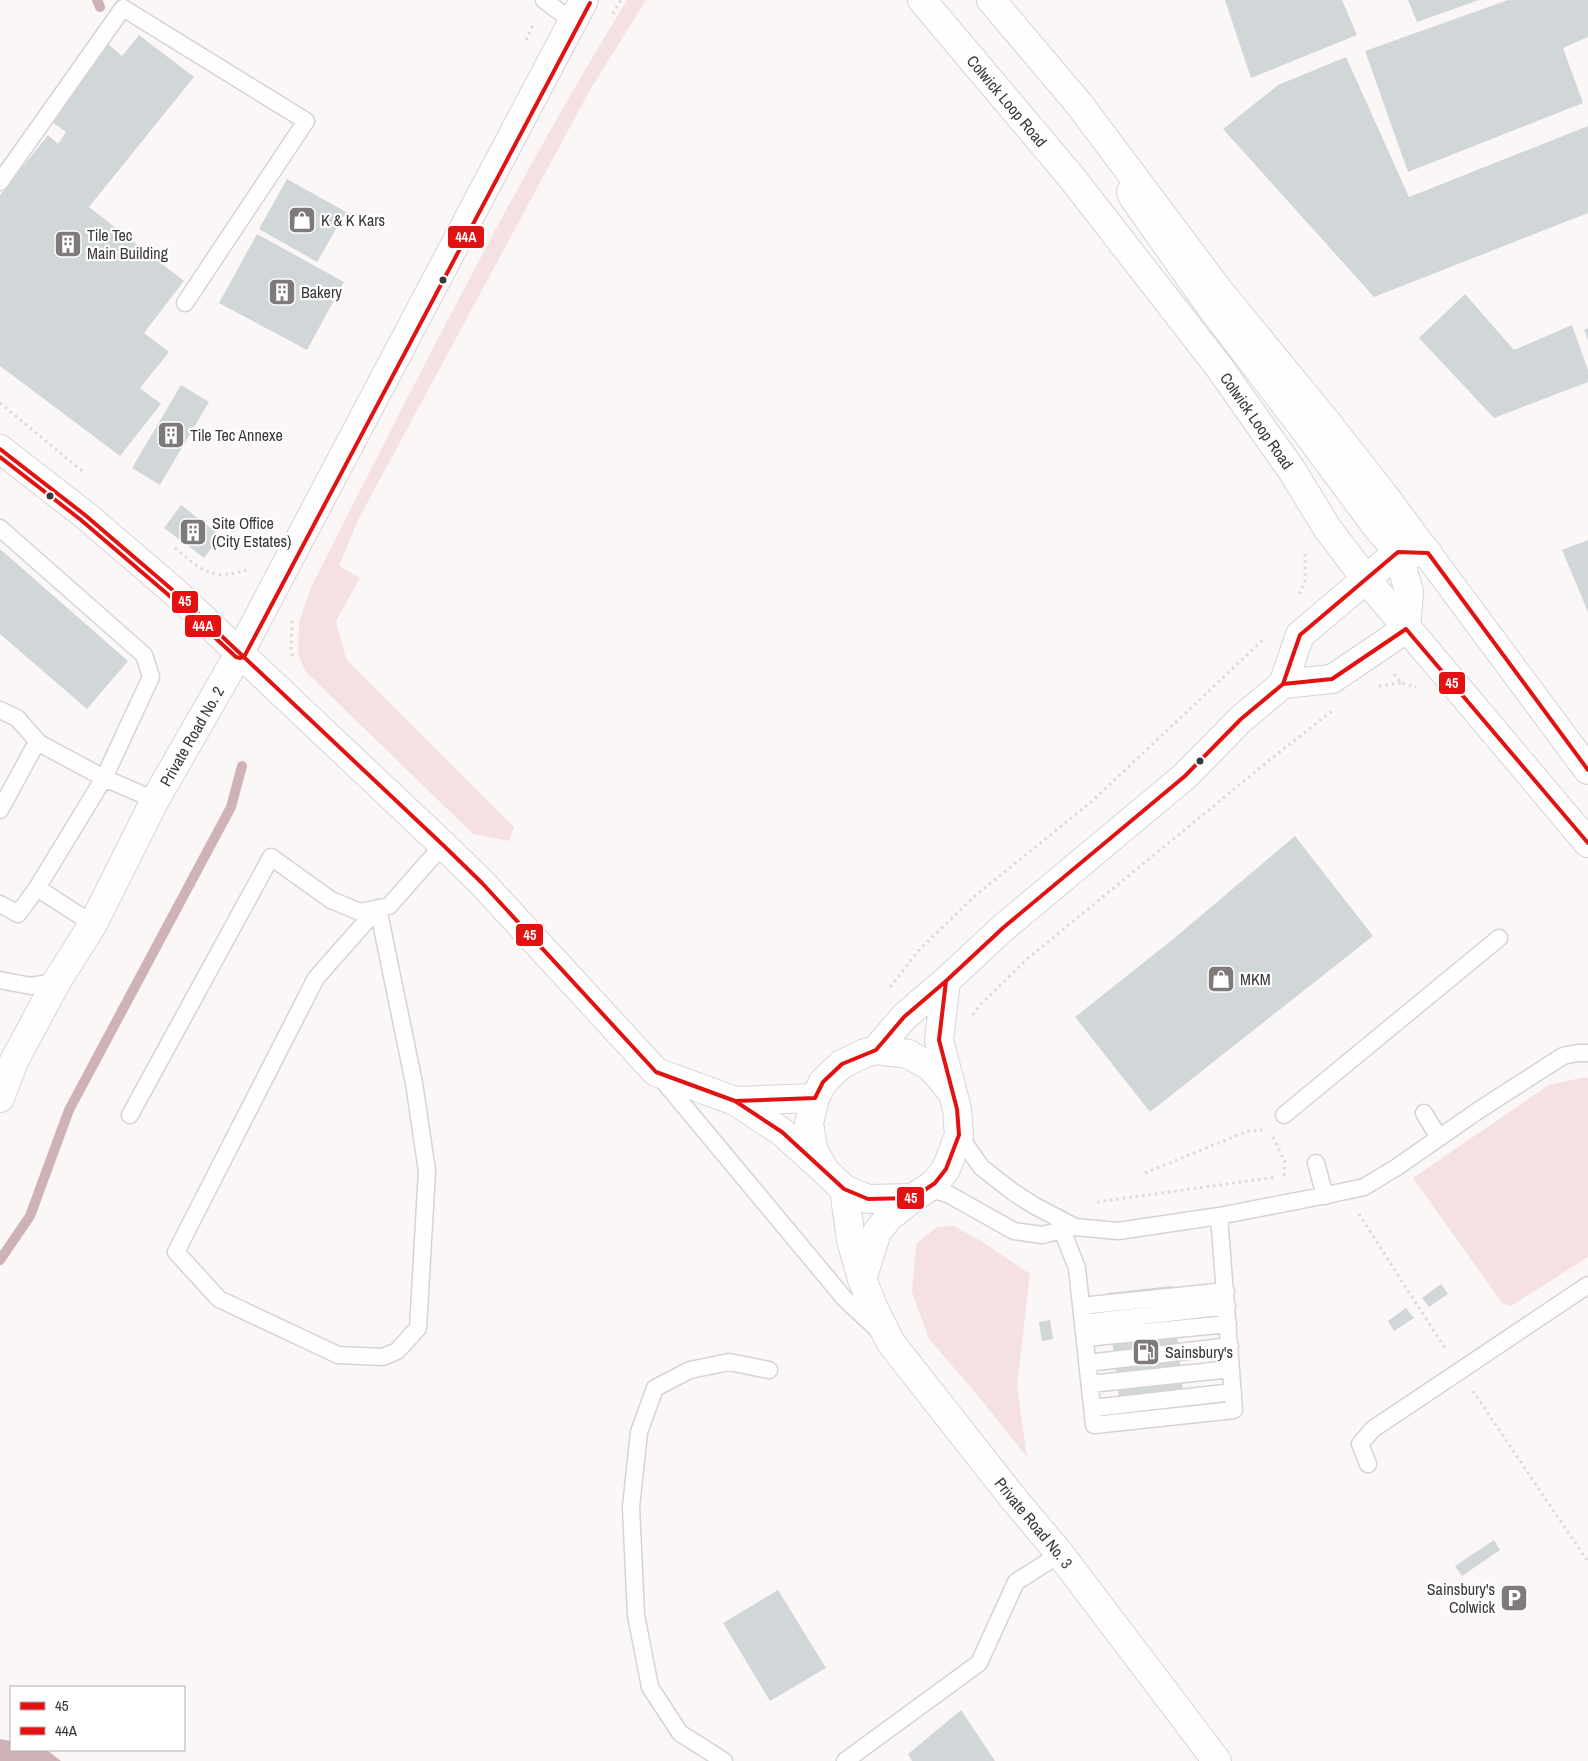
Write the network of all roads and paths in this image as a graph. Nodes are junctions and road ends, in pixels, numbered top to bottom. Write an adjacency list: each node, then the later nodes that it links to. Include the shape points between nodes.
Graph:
1 (545, 0): 5 (lane); 7 (path)
2 (621, 0): 6 (path)
3 (922, 0): 20 (street, Colwick Loop Road, via 1072,178 1219,367 1327,528)
4 (991, 0): 8 (street)
5 (578, 11): 25 (street, Private Road No. 2)
6 (611, 17)
7 (524, 44)
8 (1112, 146): 17 (street, via 1133,197 1210,306); 18 (street, via 1220,292)
9 (0, 182): 10 (lane, via 123,8 306,121)
10 (186, 303)
11 (0, 404): 13 (path)
12 (0, 449): 25 (street, via 86,515)
13 (88, 476)
14 (0, 528): 34 (lane, via 144,656 152,677)
15 (172, 546): 19 (path, via 195,565 215,575)
16 (1304, 546): 21 (path, via 1304,581)
17 (1398, 552): 18 (street); 20 (street); 23 (street, via 1410,592)
18 (1428, 553): 33 (street)
19 (251, 568)
20 (1365, 578): 23 (street, Colwick Loop Road); 28 (street, via 1300,635)
21 (1298, 596)
22 (293, 619): 26 (path, via 291,648)
23 (1406, 629): 28 (street, via 1332,678); 37 (street, Colwick Loop Road)
24 (1268, 635): 47 (path, via 1090,803 977,894 920,949)
25 (240, 652): 35 (street, Private Road No. 2); 38 (street)
26 (294, 665)
27 (1401, 682): 29 (path)
28 (1283, 684): 46 (street, via 1241,719 1185,776 1004,927)
29 (1376, 686)
30 (1338, 706): 48 (path, via 1026,960 979,1006)
31 (0, 710): 32 (lane, via 17,718)
32 (40, 744): 34 (lane); 36 (lane, via 37,742)
33 (1588, 770)
34 (104, 778): 35 (lane); 39 (lane)
35 (155, 800): 42 (street, Private Road No. 2)
36 (0, 810)
37 (1588, 843)
38 (443, 845): 41 (lane, via 390,906); 51 (street)
39 (37, 888): 40 (lane, via 18,914); 42 (lane)
40 (0, 904)
41 (378, 908): 41 (lane, via 414,1083 427,1171 418,1328 397,1351 383,1357 338,1355 219,1299 176,1252 316,978); 57 (lane, via 360,912 331,900 271,857)
42 (93, 924): 45 (street, Private Road No. 2)
43 (1499, 938): 58 (lane)
44 (0, 980): 45 (lane, via 30,986)
45 (57, 981): 53 (street, Private Road No. 2, via 14,1061)
46 (946, 981): 49 (street, via 904,1017); 52 (street, via 939,1040)
47 (886, 994)
48 (969, 1022)
49 (876, 1050): 52 (street, via 908,1054 931,1067); 54 (street, via 842,1064 823,1082)
50 (1588, 1053): 60 (lane, via 1563,1056)
51 (656, 1072): 55 (street); 76 (lane, via 844,1298)
52 (952, 1092): 59 (street)
53 (0, 1098)
54 (815, 1098): 55 (street); 64 (street, via 810,1123 813,1149)
55 (735, 1101): 64 (street, via 782,1132)
56 (1424, 1113): 60 (lane)
57 (130, 1115)
58 (1284, 1115)
59 (959, 1135): 65 (street, via 946,1169 935,1183); 69 (lane, via 981,1168)
60 (1439, 1138): 66 (lane, via 1364,1187)
61 (1317, 1167): 63 (path); 66 (lane)
62 (1145, 1173): 63 (path, via 1262,1129 1273,1137 1281,1152 1285,1162)
63 (1284, 1176): 67 (path)
64 (835, 1180): 65 (street, via 868,1199); 70 (street, Private Road No. 3)
65 (920, 1193): 69 (lane, via 948,1194 1014,1231 1042,1235); 70 (street, via 889,1217 877,1232)
66 (1324, 1196): 68 (lane)
67 (1093, 1203)
68 (1219, 1216): 69 (lane, via 1118,1231); 72 (lane)
69 (1068, 1228): 73 (lane)
70 (862, 1279): 76 (street, Private Road No. 3)
71 (1588, 1285): 82 (lane, via 1373,1429 1360,1444)
72 (1226, 1298): 73 (lane); 74 (lane); 75 (lane)
73 (1081, 1306): 75 (lane)
74 (1228, 1324): 75 (lane); 77 (lane)
75 (1084, 1331): 78 (lane)
76 (891, 1343): 83 (street, Private Road No. 3)
77 (1230, 1346): 78 (lane); 79 (lane)
78 (1088, 1363): 81 (lane)
79 (1231, 1369): 81 (lane); 81 (lane, via 1232,1392 1093,1408)
80 (769, 1370): 85 (lane, via 729,1362 690,1370 655,1388 639,1432 631,1507 636,1615 650,1687 680,1733)
81 (1090, 1384)
82 (1368, 1464)
83 (1060, 1554): 84 (street, Private Road No. 3); 86 (lane, via 1016,1582 979,1662)
84 (1210, 1758)
85 (724, 1761)
86 (846, 1761)

